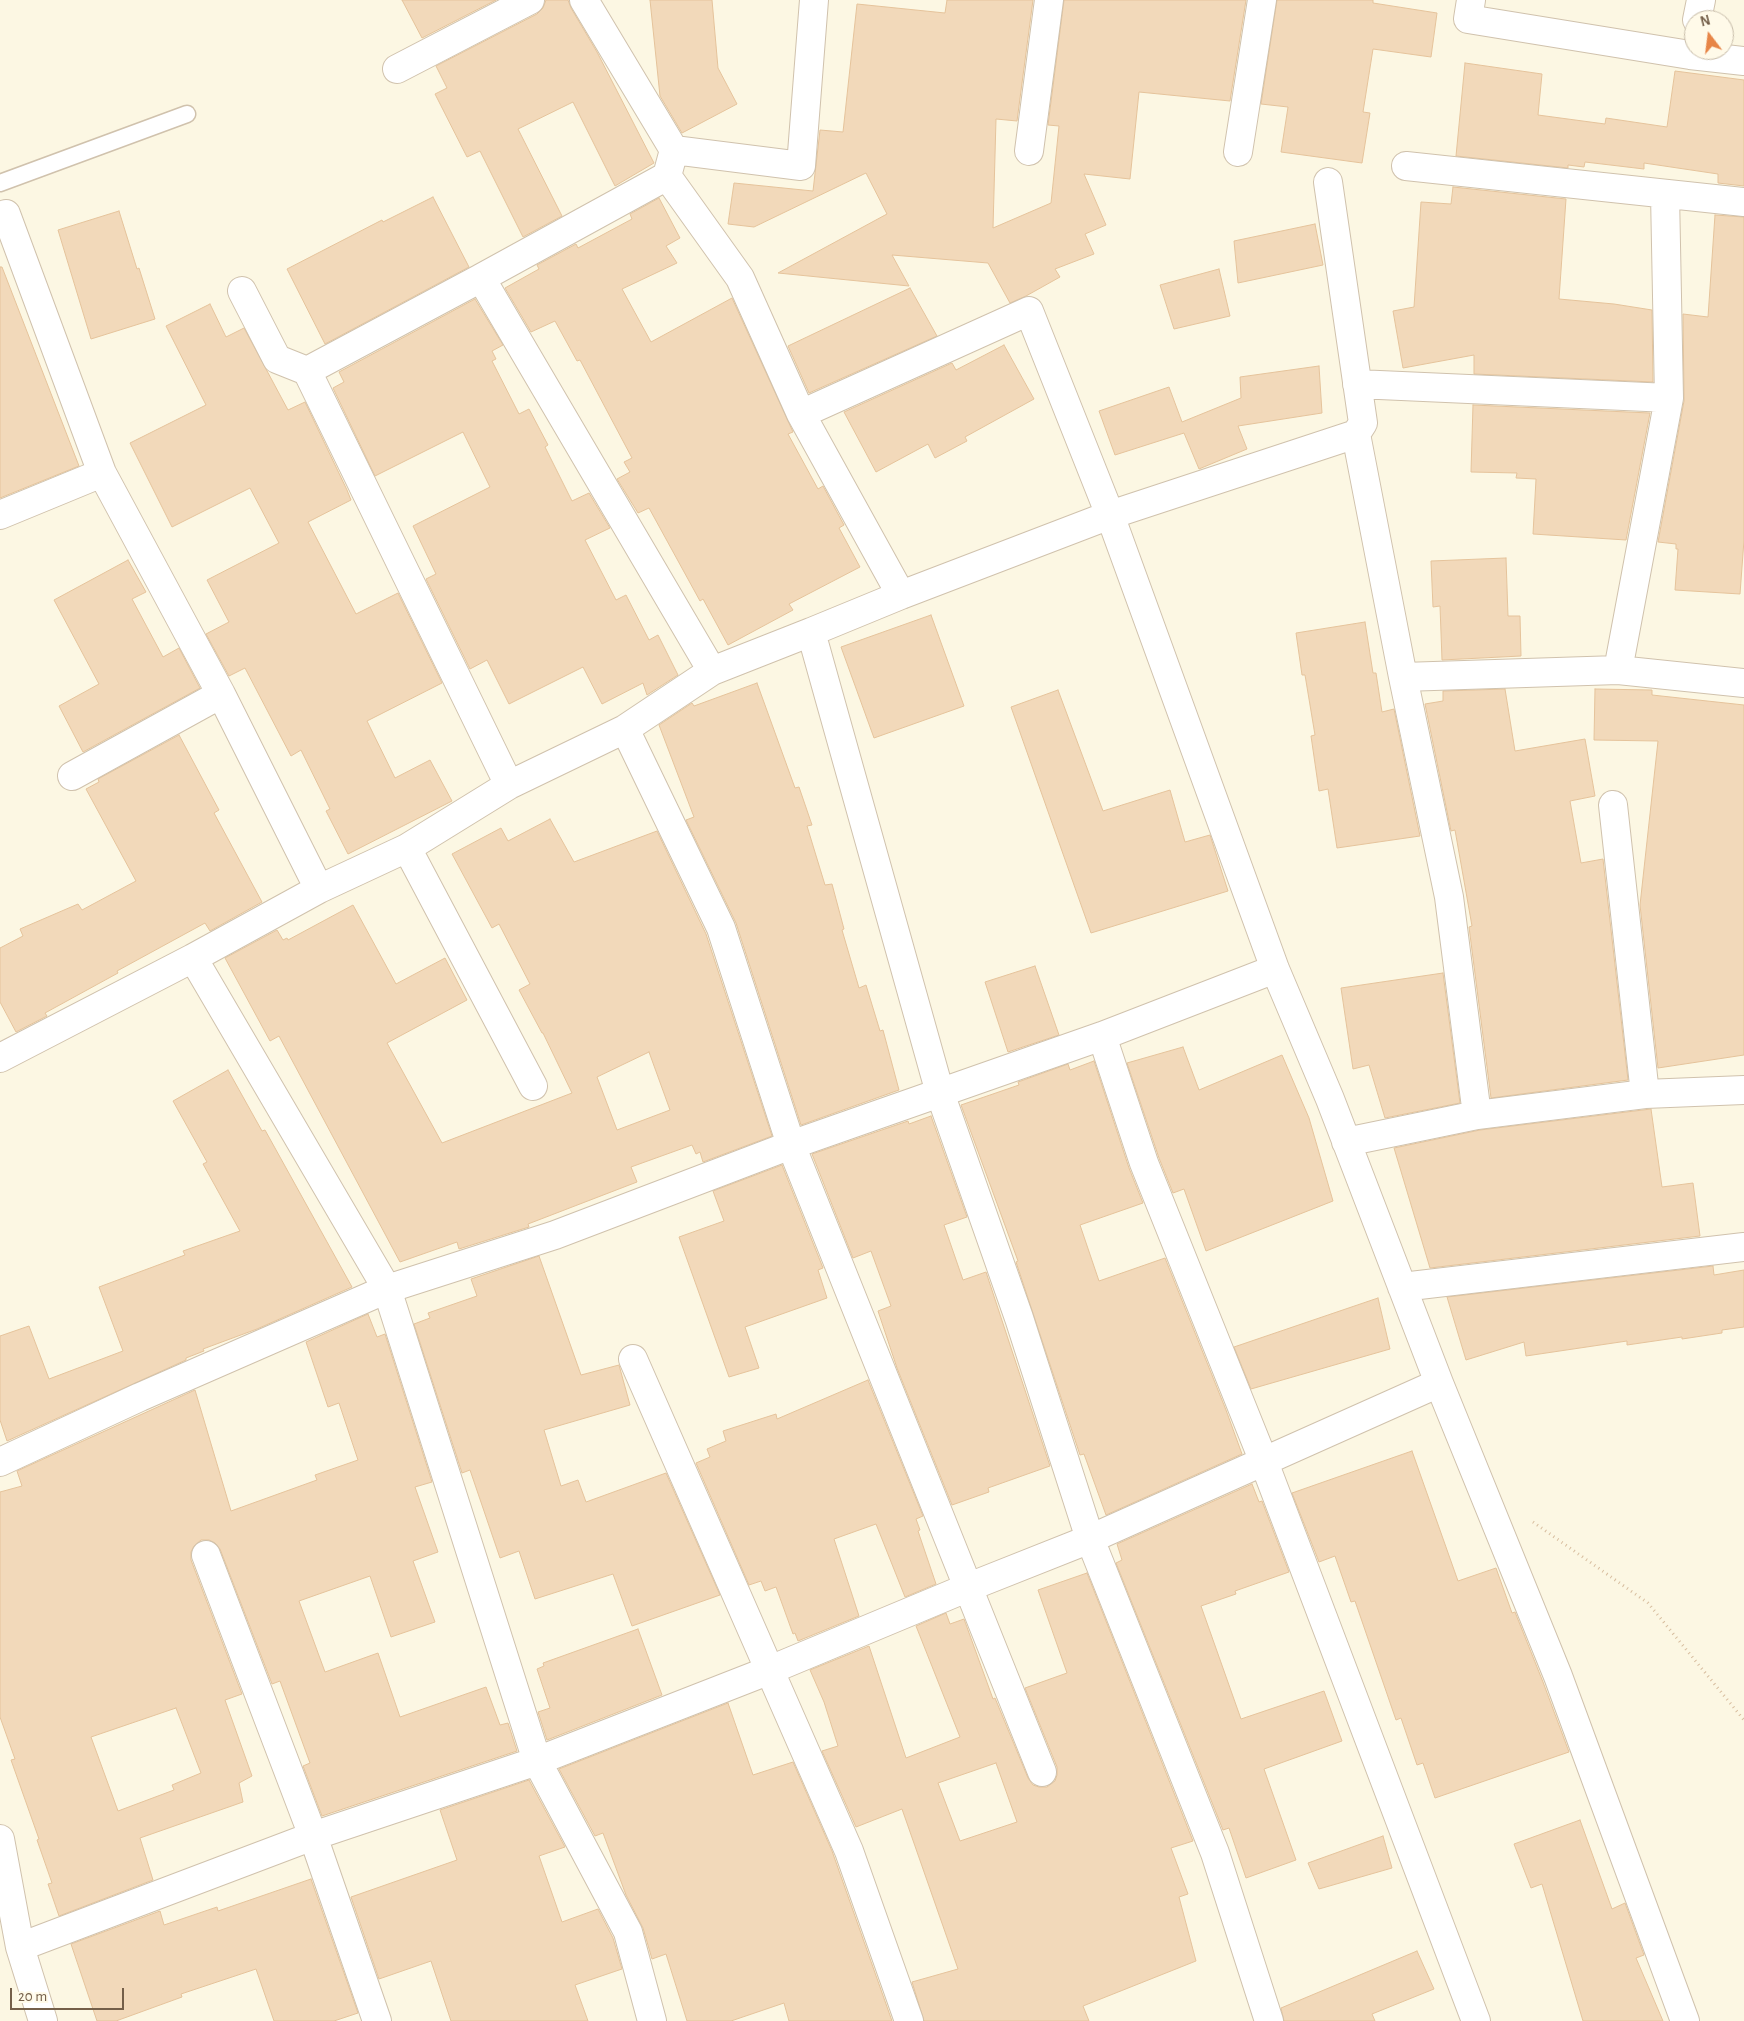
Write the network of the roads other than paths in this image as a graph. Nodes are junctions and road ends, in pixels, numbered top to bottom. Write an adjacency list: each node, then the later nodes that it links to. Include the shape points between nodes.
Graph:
1 (530, 0): 8 (street)
2 (584, 0): 10 (street)
3 (814, 0): 10 (street, via 801,166)
4 (1049, 0): 11 (street)
5 (1262, 0): 12 (street)
6 (1471, 0): 7 (street, via 1468,19)
7 (1684, 44)
8 (397, 69)
9 (187, 114): 16 (lane)
10 (674, 150): 14 (street)
11 (1029, 150)
12 (1238, 152)
13 (1406, 166): 17 (street)
14 (667, 176): 20 (street); 25 (street, via 740,278)
15 (1328, 182): 23 (street)
16 (0, 183)
17 (1665, 194): 18 (street); 24 (street)
18 (1744, 202)
19 (3, 206): 27 (street)
20 (480, 278): 22 (street); 32 (street)
21 (242, 291): 22 (street, via 277,359)
22 (307, 371): 39 (street)
23 (1357, 384): 24 (street); 26 (street, via 1363,423)
24 (1669, 398): 33 (street)
25 (801, 414): 29 (street, via 1029,311); 30 (street)
26 (1356, 434): 29 (street); 34 (street)
27 (102, 473): 28 (street); 36 (street)
28 (0, 515)
29 (1110, 515): 30 (street); 44 (street)
30 (901, 595): 31 (street)
31 (811, 632): 32 (street); 49 (street)
32 (712, 670): 37 (street)
33 (1618, 670): 34 (street); 35 (street)
34 (1403, 677): 51 (street, via 1449,897)
35 (1744, 684)
36 (221, 694): 38 (street); 42 (street)
37 (625, 730): 39 (street); 53 (street, via 721,928)
38 (72, 776)
39 (509, 785): 41 (street)
40 (1613, 805): 50 (street)
41 (407, 848): 42 (street); 47 (street)
42 (319, 889): 43 (street)
43 (193, 958): 46 (street); 56 (street)
44 (1275, 968): 45 (street); 52 (street)
45 (1102, 1036): 49 (street); 60 (street, via 1144,1163)
46 (0, 1058)
47 (533, 1086)
48 (1744, 1090): 50 (street)
49 (940, 1093): 53 (street); 61 (street, via 1019,1318)
50 (1645, 1094): 51 (street)
51 (1477, 1115): 52 (street)
52 (1346, 1142): 55 (street)
53 (791, 1145): 56 (street, via 555,1236); 63 (street)
54 (1744, 1247): 55 (street)
55 (1402, 1287): 58 (street)
56 (387, 1289): 59 (street); 65 (street)
57 (633, 1359): 64 (street)
58 (1439, 1383): 60 (street); 76 (street, via 1558,1676)
59 (0, 1462)
60 (1264, 1462): 61 (street); 75 (street)
61 (1090, 1540): 63 (street); 74 (street, via 1215,1853)
62 (206, 1555): 67 (street)
63 (969, 1587): 64 (street); 66 (street)
64 (770, 1670): 65 (street); 73 (street, via 849,1851)
65 (537, 1761): 67 (street); 72 (street, via 628,1932)
66 (1042, 1772)
67 (313, 1836): 69 (street); 71 (street)
68 (0, 1839): 69 (street)
69 (20, 1947): 70 (street)
70 (43, 2021)
71 (377, 2021)
72 (652, 2021)
73 (910, 2021)
74 (1269, 2021)
75 (1476, 2021)
76 (1686, 2021)

